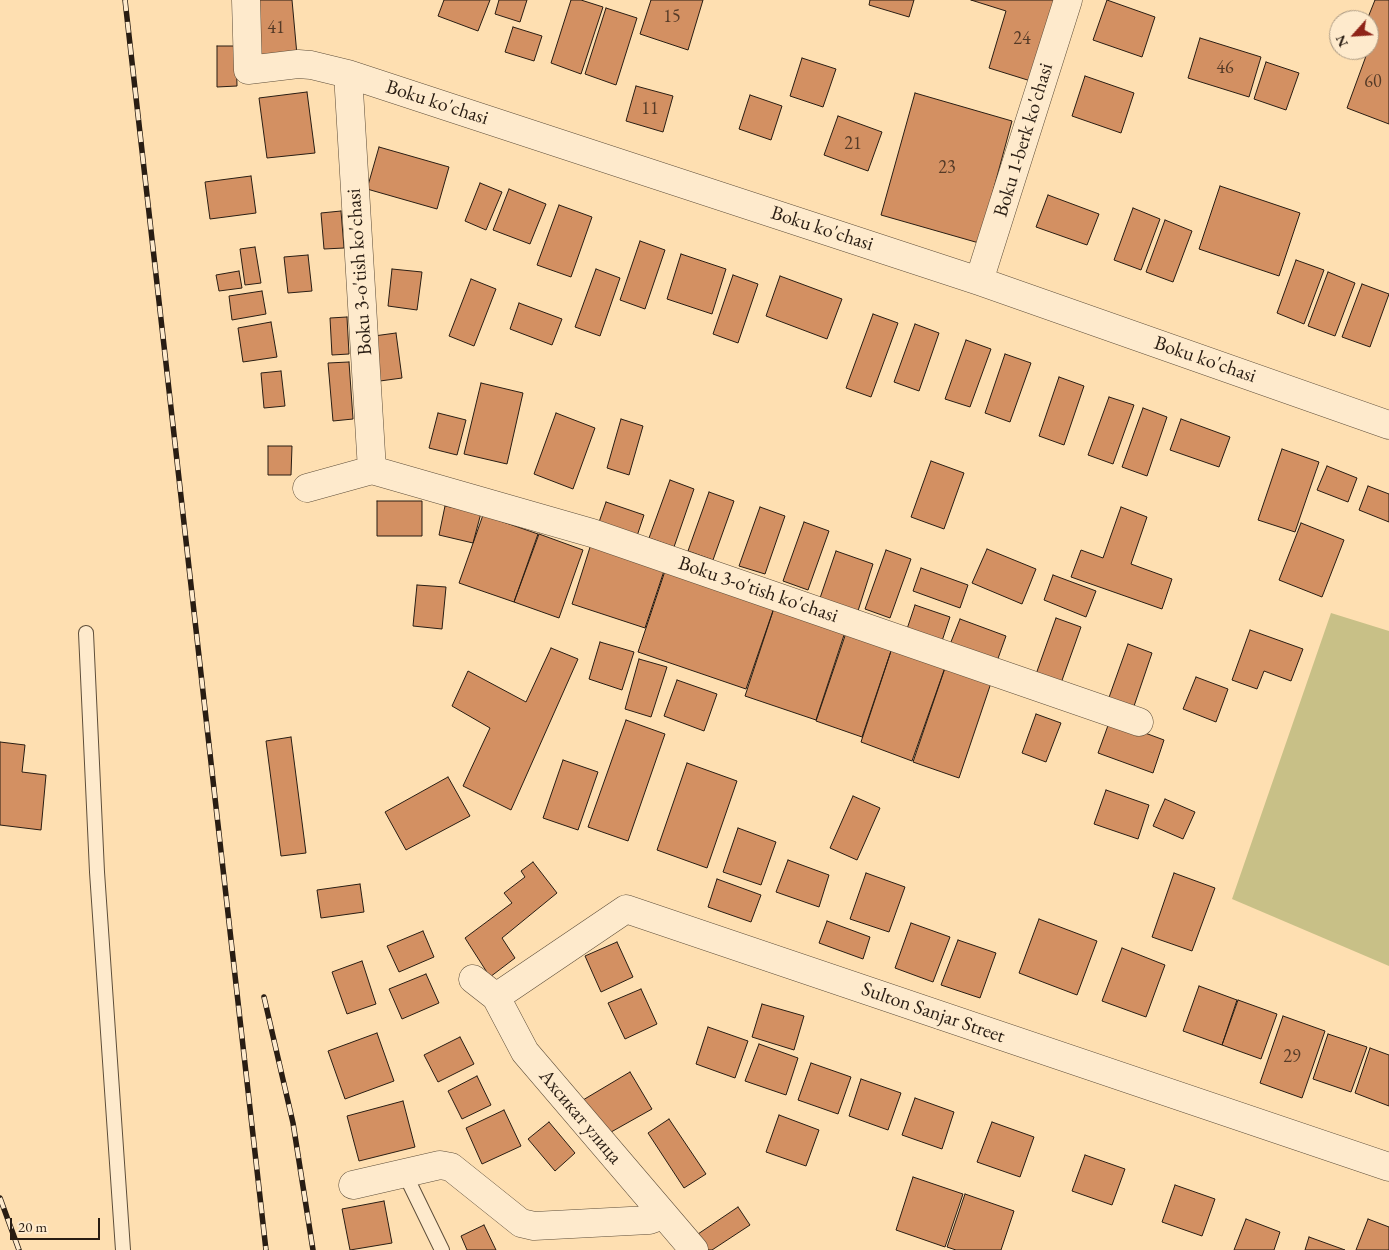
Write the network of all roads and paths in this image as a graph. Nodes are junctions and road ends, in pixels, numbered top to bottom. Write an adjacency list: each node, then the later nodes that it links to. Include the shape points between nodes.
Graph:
1 (246, 0): 3 (street, Boku ko'chasi, via 248,70 304,64)
2 (1068, 0): 4 (street, Boku 1-berk ko'chasi)
3 (348, 74): 4 (street, Boku ko'chasi); 6 (street, Boku 3-o'tish ko'chasi)
4 (980, 280): 5 (street, Boku ko'chasi)
5 (1389, 425)
6 (372, 470): 7 (street); 9 (street, Boku 3-o'tish ko'chasi, via 592,533)
7 (307, 488)
8 (86, 633): 16 (lane, via 97,872)
9 (1139, 722)
10 (473, 980): 11 (street, Ахсикат улица)
11 (496, 997): 12 (street, Sulton Sanjar Street, via 626,909); 15 (street, Ахсикат улица, via 525,1052)
12 (1389, 1167)
13 (404, 1172): 14 (street); 15 (street, via 440,1165 451,1167 521,1223 534,1226 649,1220); 17 (lane)
14 (353, 1185)
15 (662, 1215): 18 (street, Ахсикат улица)
16 (123, 1250)
17 (442, 1250)
18 (694, 1250)

